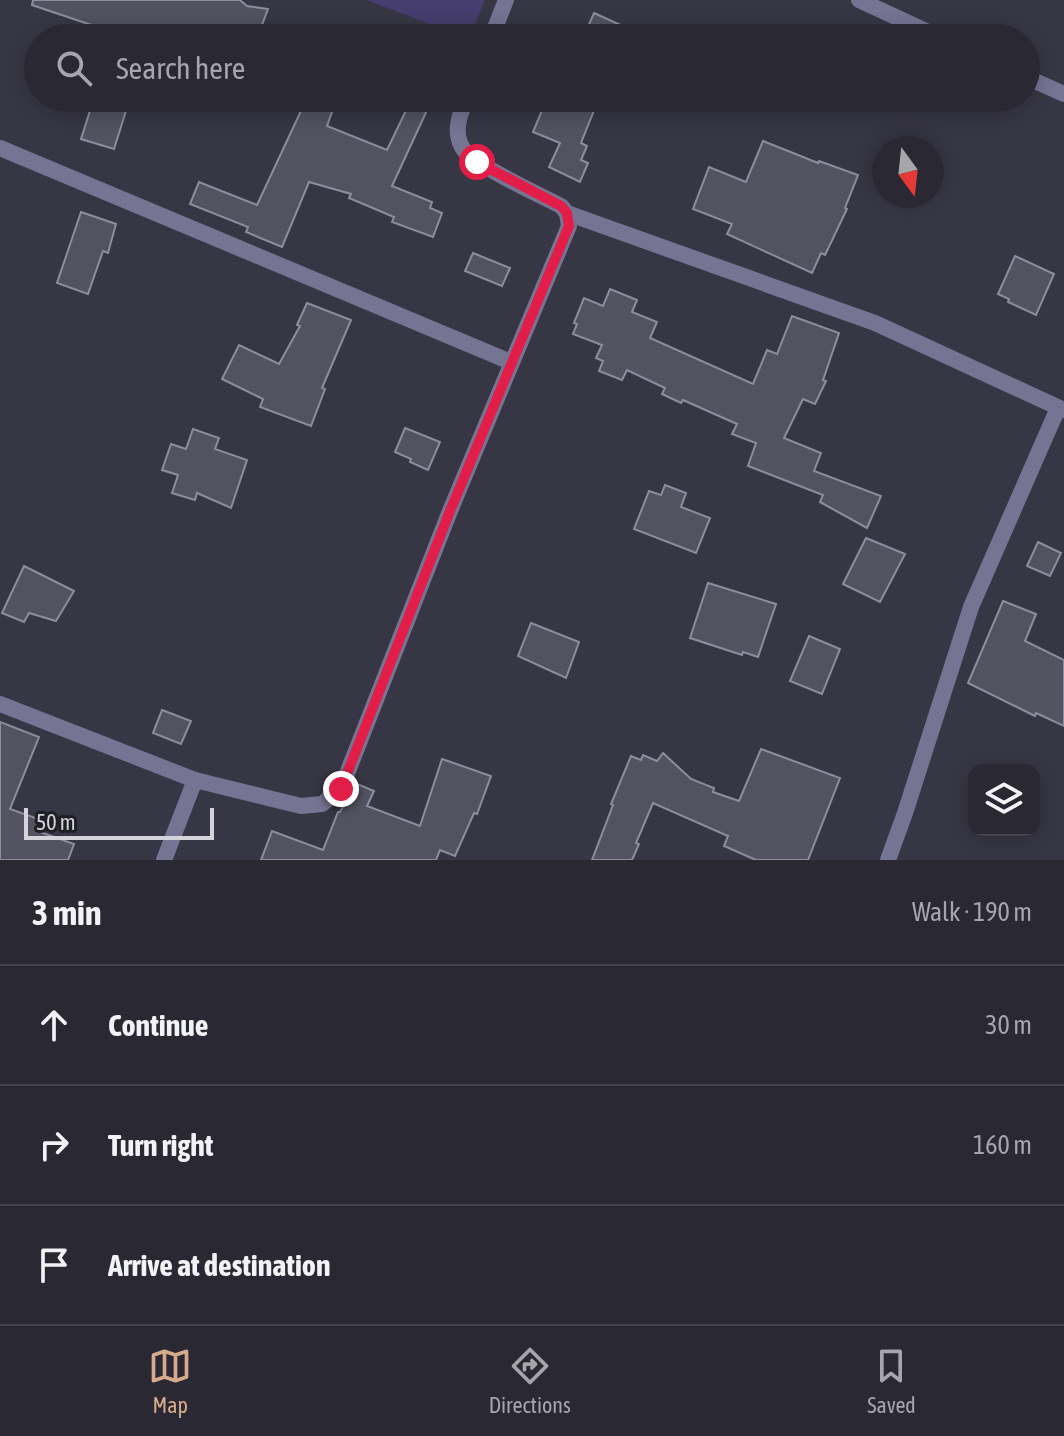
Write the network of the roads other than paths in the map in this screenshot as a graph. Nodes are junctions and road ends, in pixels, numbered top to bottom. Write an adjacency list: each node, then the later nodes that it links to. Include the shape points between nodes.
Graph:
1 (506, 0): 3 (street)
2 (859, 0): 4 (street)
3 (497, 24)
4 (911, 24)
5 (1040, 83): 6 (street)
6 (1064, 94)
7 (461, 112): 9 (street, via 457,122 462,147 477,162)
8 (0, 148): 10 (street)
9 (567, 213): 10 (street, via 569,226); 11 (street, via 875,323)
10 (511, 362): 13 (street, via 341,789 322,804 301,806)
11 (1061, 409): 15 (street, via 971,607)
12 (0, 704): 13 (street)
13 (195, 780): 14 (street)
14 (164, 860)
15 (888, 860)

